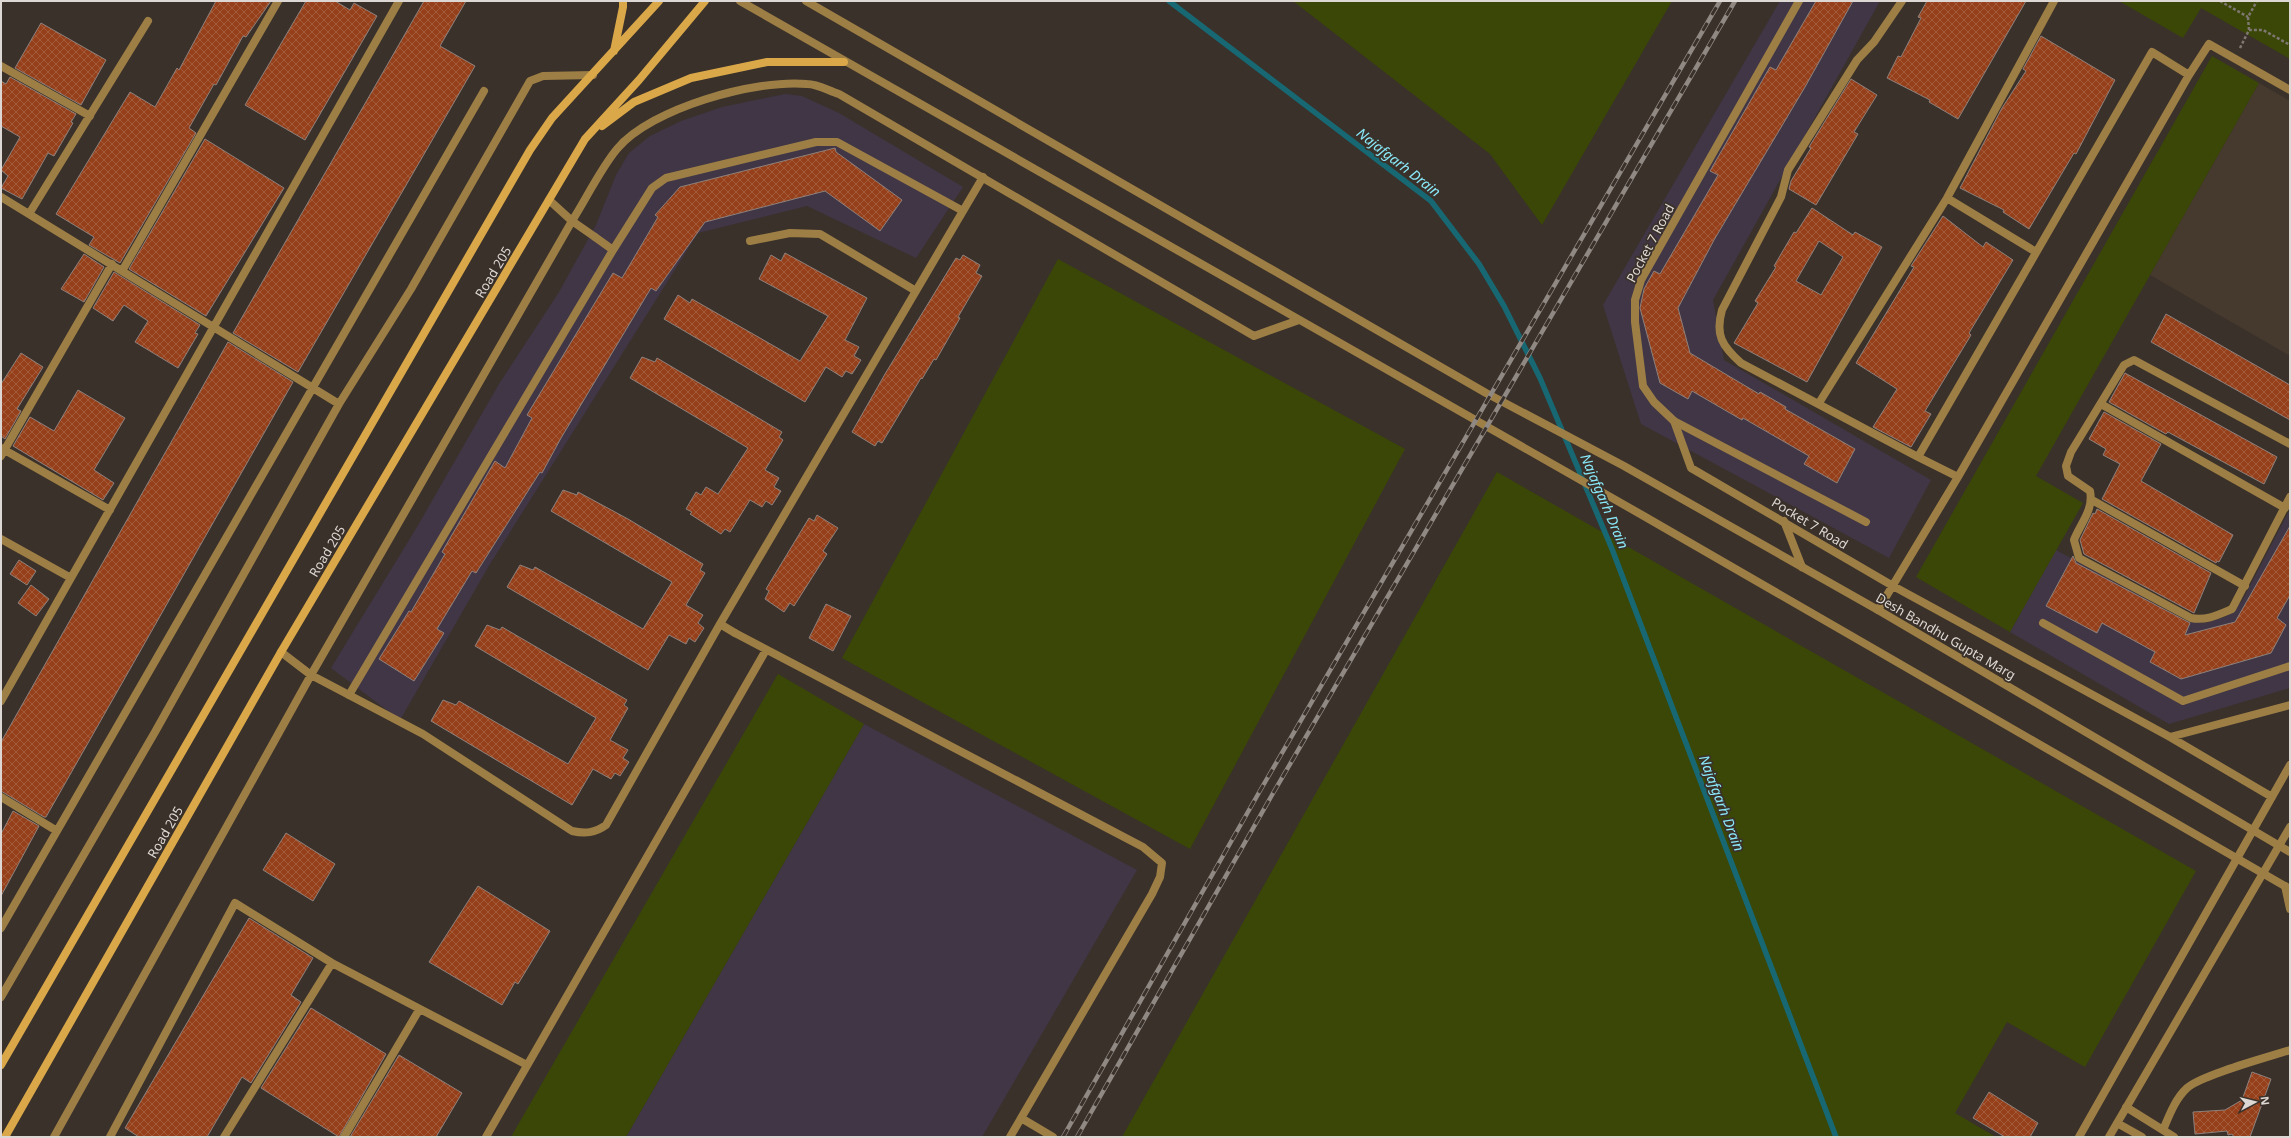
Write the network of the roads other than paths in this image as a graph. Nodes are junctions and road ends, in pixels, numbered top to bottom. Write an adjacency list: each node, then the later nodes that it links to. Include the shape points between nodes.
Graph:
1 (278, 1): 32 (street)
2 (398, 1): 35 (street)
3 (623, 1): 12 (main road, via 624,7)
4 (659, 1): 12 (main road, Road 205)
5 (705, 1): 20 (main road, Road 205)
6 (740, 1): 13 (street)
7 (806, 1): 52 (street, Desh Bandhu Gupta Marg, via 1486,393 1624,466)
8 (1799, 1): 40 (street, Pocket 7 Road, via 1641,280 1635,300 1635,322 1643,386 1654,402)
9 (1902, 1): 37 (street, via 1874,42 1857,60 1788,170 1781,197 1722,310 1718,324 1720,337 1727,351 1741,363)
10 (2054, 1): 22 (street)
11 (148, 21): 19 (street)
12 (614, 52): 15 (main road, Road 205)
13 (844, 62): 20 (main road, via 767,62 691,78 634,102); 34 (street)
14 (1, 66): 19 (street)
15 (592, 75): 38 (street, via 543,76 530,81 411,289); 84 (main road, Road 205, via 552,118 530,150)
16 (2189, 75): 17 (street, via 2210,44); 30 (street, via 2152,52); 44 (street)
17 (2290, 90)
18 (484, 91): 36 (street)
19 (90, 116): 26 (street)
20 (586, 139): 23 (main road, Road 205)
21 (983, 177): 25 (street); 27 (street, via 839,94 809,84 761,85 687,106 640,129 617,149); 34 (street, via 1254,336)
22 (1948, 198): 30 (street); 37 (street)
23 (549, 200): 27 (street); 60 (main road, Road 205)
24 (2, 201): 26 (street)
25 (963, 211): 29 (street, via 837,142 816,142 666,178 652,188); 33 (street)
26 (29, 214): 31 (street)
27 (572, 221): 29 (street); 62 (street)
28 (750, 241): 33 (street, via 790,233 820,234)
29 (613, 250): 63 (street)
30 (2036, 252): 43 (street)
31 (112, 264): 32 (street); 42 (street)
32 (122, 271): 35 (street)
33 (916, 291): 58 (street)
34 (1299, 320): 75 (street)
35 (214, 326): 36 (street); 48 (street)
36 (313, 387): 38 (street); 72 (street)
37 (1819, 403): 43 (street)
38 (339, 404): 81 (street, via 155,732)
39 (2101, 404): 41 (street, via 2124,365 2134,360); 46 (street, via 2071,452 2066,466 2068,476 2090,491); 47 (street)
40 (1674, 421): 49 (street, Pocket 7 Road, via 1691,468); 50 (street)
41 (2290, 444)
42 (2, 451): 48 (street)
43 (1918, 457): 44 (street)
44 (1958, 477): 54 (street)
45 (2290, 497): 47 (street)
46 (2092, 500): 55 (street); 55 (street, via 2074,540 2079,558 2191,618 2207,619 2232,609)
47 (2284, 508): 55 (street)
48 (110, 510): 53 (street)
49 (1784, 521): 52 (street); 54 (street, Pocket 7 Road)
50 (1866, 522)
51 (1, 539): 53 (street)
52 (1802, 567): 56 (street, Desh Bandhu Gupta Marg)
53 (71, 578): 64 (street)
54 (1893, 586): 56 (street); 66 (street, Pocket 7 Road)
55 (2245, 586)
56 (1878, 610): 71 (street, Desh Bandhu Gupta Marg)
57 (2043, 622): 61 (street, via 2183,701)
58 (720, 624): 59 (street); 63 (street, via 606,825 597,831 572,831 423,734)
59 (766, 650): 85 (street); 87 (street, via 1143,847 1162,863 1160,877 1152,894)
60 (281, 652): 62 (street); 90 (main road, Road 205)
61 (2290, 666)
62 (310, 675): 63 (street); 91 (street)
63 (349, 695)
64 (1, 701)
65 (2290, 705): 66 (street)
66 (2170, 738): 68 (street, Pocket 7 Road)
67 (2290, 765): 68 (street)
68 (2272, 797): 71 (street)
69 (1, 798): 72 (street)
70 (2290, 827): 73 (street)
71 (2253, 830): 73 (street, Desh Bandhu Gupta Marg); 75 (street)
72 (57, 831): 79 (street)
73 (2280, 846): 74 (street); 76 (street)
74 (2290, 852)
75 (2238, 858): 76 (street); 98 (street)
76 (2263, 874): 77 (street); 86 (street)
77 (2288, 888): 78 (street)
78 (2290, 909)
79 (1, 928)
80 (332, 963): 82 (street); 92 (street, via 235,903); 93 (street)
81 (1, 997)
82 (420, 1010): 85 (street); 94 (street)
83 (2290, 1050): 89 (street, via 2202,1079 2188,1087 2177,1099)
84 (1, 1065)
85 (527, 1065): 95 (street)
86 (2126, 1107): 88 (street); 89 (street)
87 (1021, 1118): 96 (street); 97 (street)
88 (2117, 1123): 99 (street); 100 (street)
89 (2163, 1130): 101 (street)
90 (5, 1137)
91 (54, 1137)
92 (110, 1137)
93 (224, 1137)
94 (344, 1137)
95 (486, 1137)
96 (1010, 1137)
97 (1053, 1137)
98 (2079, 1137)
99 (2109, 1137)
100 (2142, 1137)
101 (2174, 1137)

